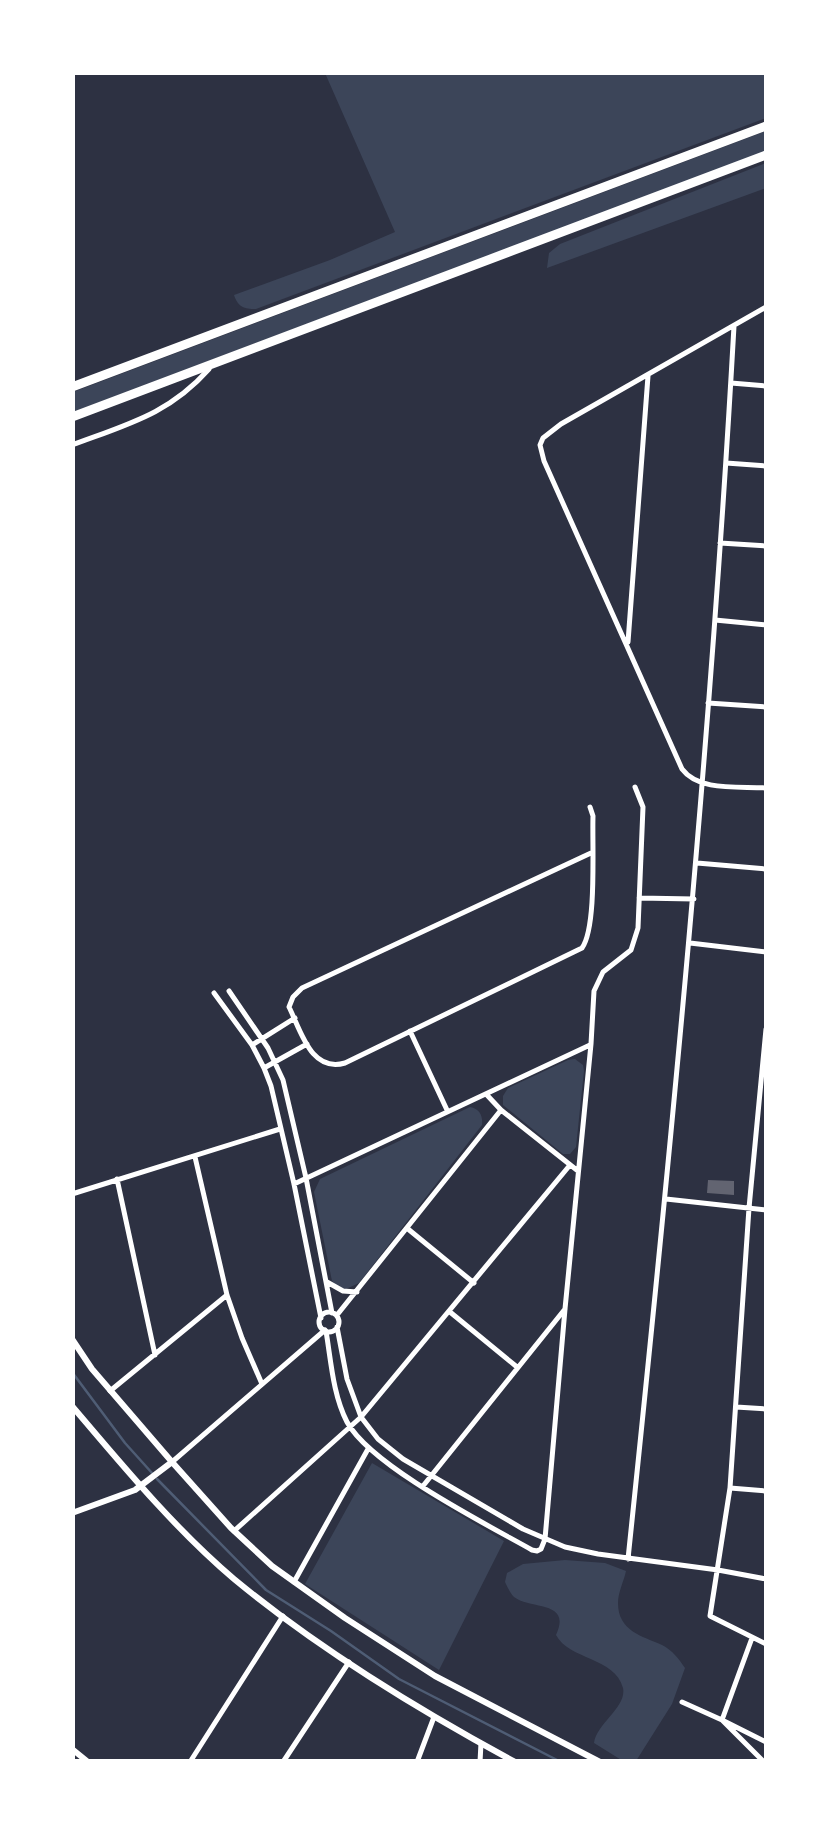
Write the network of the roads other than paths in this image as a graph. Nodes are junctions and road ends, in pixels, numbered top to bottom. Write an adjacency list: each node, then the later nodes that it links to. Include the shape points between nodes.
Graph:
1 (766, 126): 9 (highway)
2 (766, 155): 5 (highway)
3 (766, 307): 4 (street)
4 (734, 326): 6 (street); 7 (street)
5 (215, 363): 10 (highway); 11 (street, via 175,402)
6 (648, 376): 18 (street); 18 (street, via 552,430 540,445)
7 (731, 383): 8 (street); 12 (street)
8 (766, 386)
9 (72, 387)
10 (72, 417)
11 (72, 446)
12 (726, 463): 13 (street); 14 (street)
13 (766, 466)
14 (720, 543): 15 (street); 16 (street)
15 (766, 546)
16 (714, 620): 17 (street); 19 (street)
17 (766, 625)
18 (627, 646): 21 (street, via 678,762)
19 (708, 703): 20 (street); 21 (street)
20 (766, 708)
21 (704, 784): 23 (street); 26 (street)
22 (635, 788): 28 (street, via 642,807)
23 (766, 788)
24 (590, 807): 25 (street)
25 (592, 852): 34 (street, via 314,980 290,1002); 36 (street, via 589,932 578,951)
26 (697, 863): 27 (street); 29 (street)
27 (766, 869)
28 (639, 898): 29 (street); 39 (street, via 634,946 607,968 594,991)
29 (694, 899): 30 (street)
30 (690, 943): 31 (street); 54 (street)
31 (766, 952)
32 (229, 991): 37 (street)
33 (214, 993): 40 (street)
34 (294, 1018): 37 (street); 38 (street)
35 (766, 1029): 55 (street)
36 (410, 1031): 38 (street, via 333,1066); 44 (street)
37 (262, 1038): 40 (street); 41 (street)
38 (307, 1044): 41 (street)
39 (591, 1044): 43 (street); 49 (street)
40 (252, 1046): 42 (street)
41 (276, 1060): 42 (street); 50 (street)
42 (264, 1068): 46 (street)
43 (486, 1094): 44 (street); 45 (street)
44 (448, 1110): 50 (street)
45 (501, 1110): 48 (street); 57 (street)
46 (280, 1129): 47 (street); 52 (street)
47 (195, 1157): 51 (street); 61 (street)
48 (570, 1165): 49 (street); 59 (street)
49 (578, 1171): 62 (street)
50 (306, 1178): 52 (street); 58 (street)
51 (117, 1179): 53 (street); 69 (street)
52 (294, 1184): 65 (street)
53 (72, 1194)
54 (666, 1199): 55 (street); 88 (street)
55 (749, 1208): 56 (street); 74 (street)
56 (766, 1210)
57 (408, 1229): 59 (street); 60 (street)
58 (327, 1282): 60 (street); 64 (street)
59 (474, 1283): 63 (street)
60 (357, 1292): 64 (street)
61 (227, 1295): 69 (street); 71 (street)
62 (564, 1309): 70 (street); 87 (street)
63 (450, 1312): 70 (street); 76 (street)
64 (334, 1314): 65 (street); 66 (street)
65 (320, 1318): 67 (street)
66 (338, 1327): 67 (street); 76 (street)
67 (326, 1331): 71 (street); 77 (street)
68 (72, 1338): 72 (main road)
69 (155, 1355): 72 (street)
70 (517, 1367): 80 (street)
71 (262, 1384): 79 (street)
72 (110, 1391): 79 (main road)
73 (72, 1406): 81 (main road)
74 (736, 1406): 75 (street); 83 (street)
75 (766, 1409)
76 (360, 1416): 77 (street); 80 (street, via 391,1451)
77 (349, 1425): 78 (street); 86 (street)
78 (368, 1448): 82 (street); 91 (street)
79 (171, 1463): 81 (main road); 86 (main road)
80 (431, 1475): 82 (street); 87 (street)
81 (144, 1483): 85 (main road); 92 (main road, via 214,1560)
82 (423, 1486): 87 (street, via 534,1550)
83 (730, 1488): 84 (street); 89 (street)
84 (766, 1491)
85 (72, 1513)
86 (234, 1531): 91 (main road)
87 (545, 1540): 88 (street)
88 (628, 1559): 89 (street)
89 (718, 1570): 90 (street); 93 (street, via 710,1616)
90 (766, 1580)
91 (294, 1582): 108 (main road, via 435,1676)
92 (283, 1616): 95 (main road); 103 (street)
93 (752, 1637): 94 (street); 98 (street)
94 (766, 1644)
95 (348, 1662): 97 (main road); 104 (street)
96 (682, 1702): 98 (street)
97 (434, 1718): 100 (main road); 105 (street)
98 (722, 1720): 99 (street); 109 (street)
99 (766, 1742)
100 (482, 1744): 106 (street); 107 (main road)
101 (72, 1750): 102 (main road)
102 (88, 1762)
103 (190, 1762)
104 (283, 1762)
105 (417, 1762)
106 (480, 1762)
107 (516, 1762)
108 (600, 1762)
109 (764, 1762)

